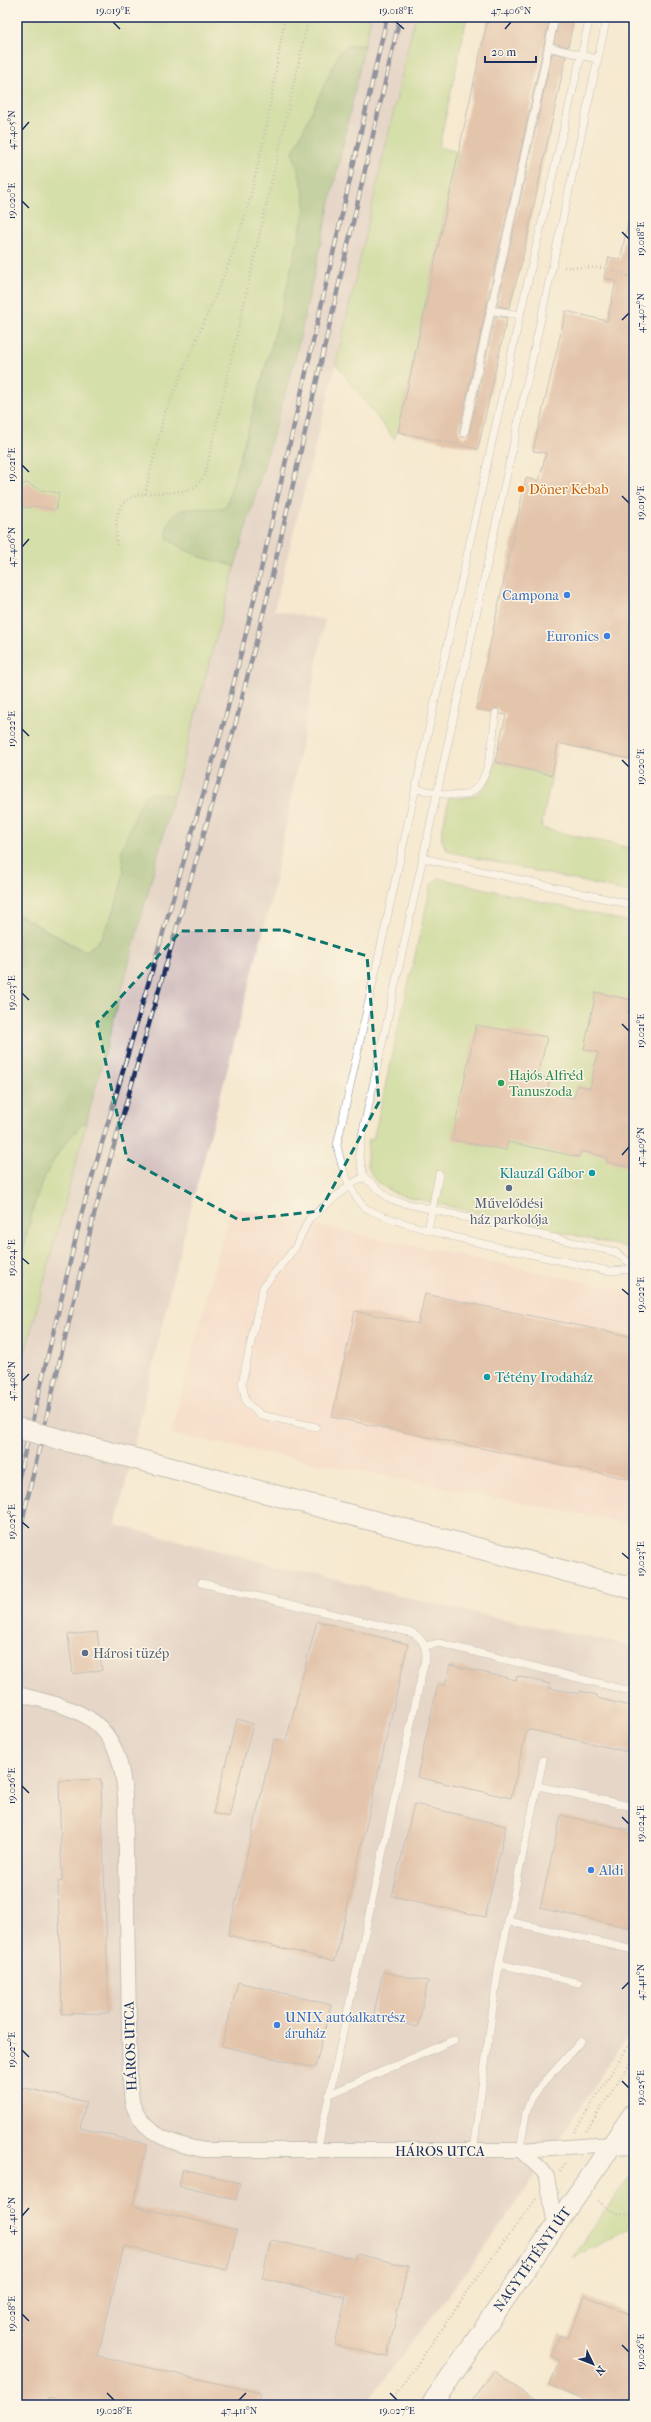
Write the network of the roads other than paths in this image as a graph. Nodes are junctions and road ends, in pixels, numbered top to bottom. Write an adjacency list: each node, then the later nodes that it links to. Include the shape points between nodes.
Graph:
1 (555, 17): 4 (lane)
2 (590, 17): 5 (lane)
3 (607, 17): 6 (lane)
4 (548, 47): 5 (lane); 7 (lane)
5 (582, 55): 6 (lane); 8 (lane)
6 (597, 59): 12 (lane)
7 (490, 310): 8 (lane); 9 (lane)
8 (520, 315): 11 (lane)
9 (464, 433)
10 (496, 713): 12 (lane, via 485,778 473,793 462,795)
11 (417, 789): 12 (lane); 17 (lane, via 340,1127 337,1145 341,1166)
12 (436, 792): 13 (lane)
13 (422, 858): 14 (lane); 16 (lane, via 363,1131 359,1154)
14 (634, 905)
15 (439, 1174): 18 (lane)
16 (364, 1177): 17 (lane); 18 (lane, via 391,1200)
17 (350, 1185): 19 (lane, via 362,1204 382,1217); 21 (lane, via 309,1219 295,1248 263,1287 242,1383 246,1402 261,1415)
18 (432, 1210): 19 (lane); 20 (lane, via 615,1252)
19 (428, 1230): 20 (lane, via 609,1270)
20 (634, 1267)
21 (316, 1427)
22 (17, 1428): 24 (street, bridge)
23 (201, 1583): 25 (lane, via 413,1633)
24 (629, 1583)
25 (425, 1646): 26 (lane, via 439,1643); 37 (lane, via 426,1655)
26 (634, 1692)
27 (17, 1694): 43 (street, HÁROS UTCA, via 56,1703 91,1719 113,1743 120,1757 125,1796 130,2083 133,2105 140,2119 160,2136 178,2146 204,2150)
28 (543, 1760): 29 (lane)
29 (538, 1786): 30 (lane); 31 (lane)
30 (634, 1807)
31 (508, 1921): 32 (lane); 33 (lane)
32 (634, 1950)
33 (499, 1964): 34 (lane); 41 (lane)
34 (578, 1982)
35 (454, 2040): 37 (lane)
36 (581, 2041): 42 (lane, via 532,2096 526,2112)
37 (328, 2095): 43 (lane)
38 (634, 2113): 40 (street, NAGYTÉTÉNYI ÚT)
39 (634, 2143): 40 (street, HÁROS UTCA)
40 (613, 2144): 42 (street, HÁROS UTCA); 44 (street, NAGYTÉTÉNYI ÚT)
41 (473, 2150): 42 (street, HÁROS UTCA); 43 (street, HÁROS UTCA)
42 (520, 2150): 44 (street, via 542,2170 549,2188)
43 (317, 2151)
44 (555, 2226): 45 (street, NAGYTÉTÉNYI ÚT)
45 (431, 2405)

